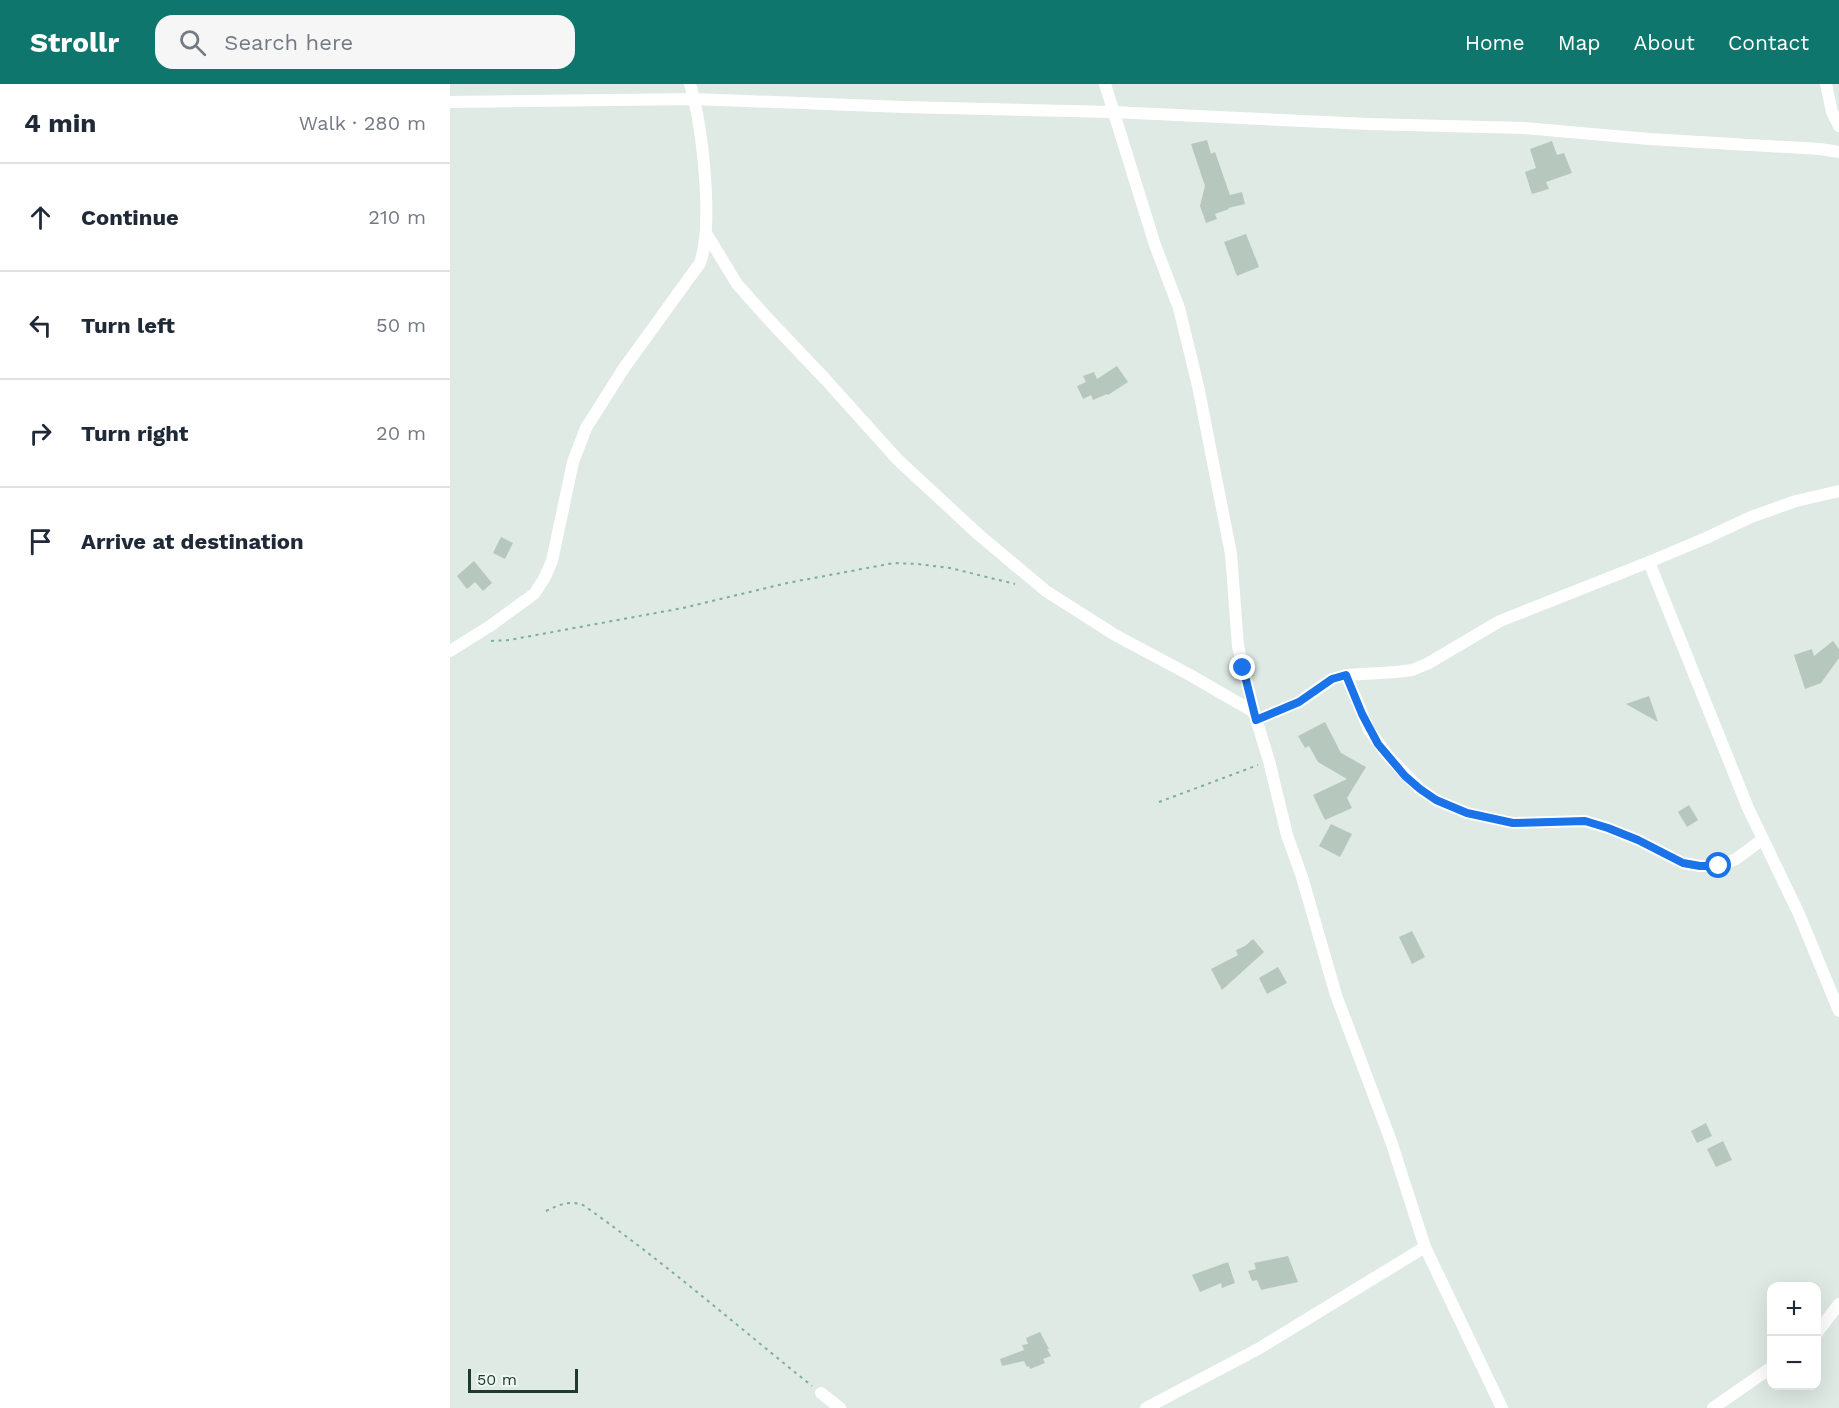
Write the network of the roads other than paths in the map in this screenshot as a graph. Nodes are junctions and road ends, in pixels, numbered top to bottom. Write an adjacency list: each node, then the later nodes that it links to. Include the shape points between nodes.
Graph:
1 (690, 84): 4 (street)
2 (1105, 84): 6 (street)
3 (1826, 84): 7 (street)
4 (694, 99): 5 (street); 6 (street); 9 (street, via 705,173)
5 (450, 102)
6 (1113, 112): 8 (street, via 1524,128); 14 (street, via 1179,308 1198,386 1231,554 1238,646)
7 (1839, 126)
8 (1839, 152)
9 (706, 233): 12 (street, via 700,263 586,428 573,462 552,561 544,579 534,594); 14 (street, via 737,284 771,322 898,460 979,535 1056,597)
10 (1839, 491): 11 (street, via 1751,517)
11 (1649, 562): 13 (street, via 1500,621 1412,670); 15 (street)
12 (450, 649)
13 (1346, 675): 14 (street, via 1332,679 1299,702); 15 (street, via 1369,730 1388,756 1420,789 1467,813 1513,823 1585,821 1638,840 1683,863 1700,866 1719,866 1736,859)
14 (1255, 716): 17 (street, via 1333,985 1391,1141)
15 (1763, 838): 16 (street)
16 (1839, 1011)
17 (1425, 1247): 23 (street, via 1258,1349); 24 (street)
18 (1839, 1304): 19 (street)
19 (1821, 1327)
20 (1767, 1370): 25 (street)
21 (821, 1393): 22 (street)
22 (840, 1408)
23 (1146, 1408)
24 (1502, 1408)
25 (1713, 1408)

